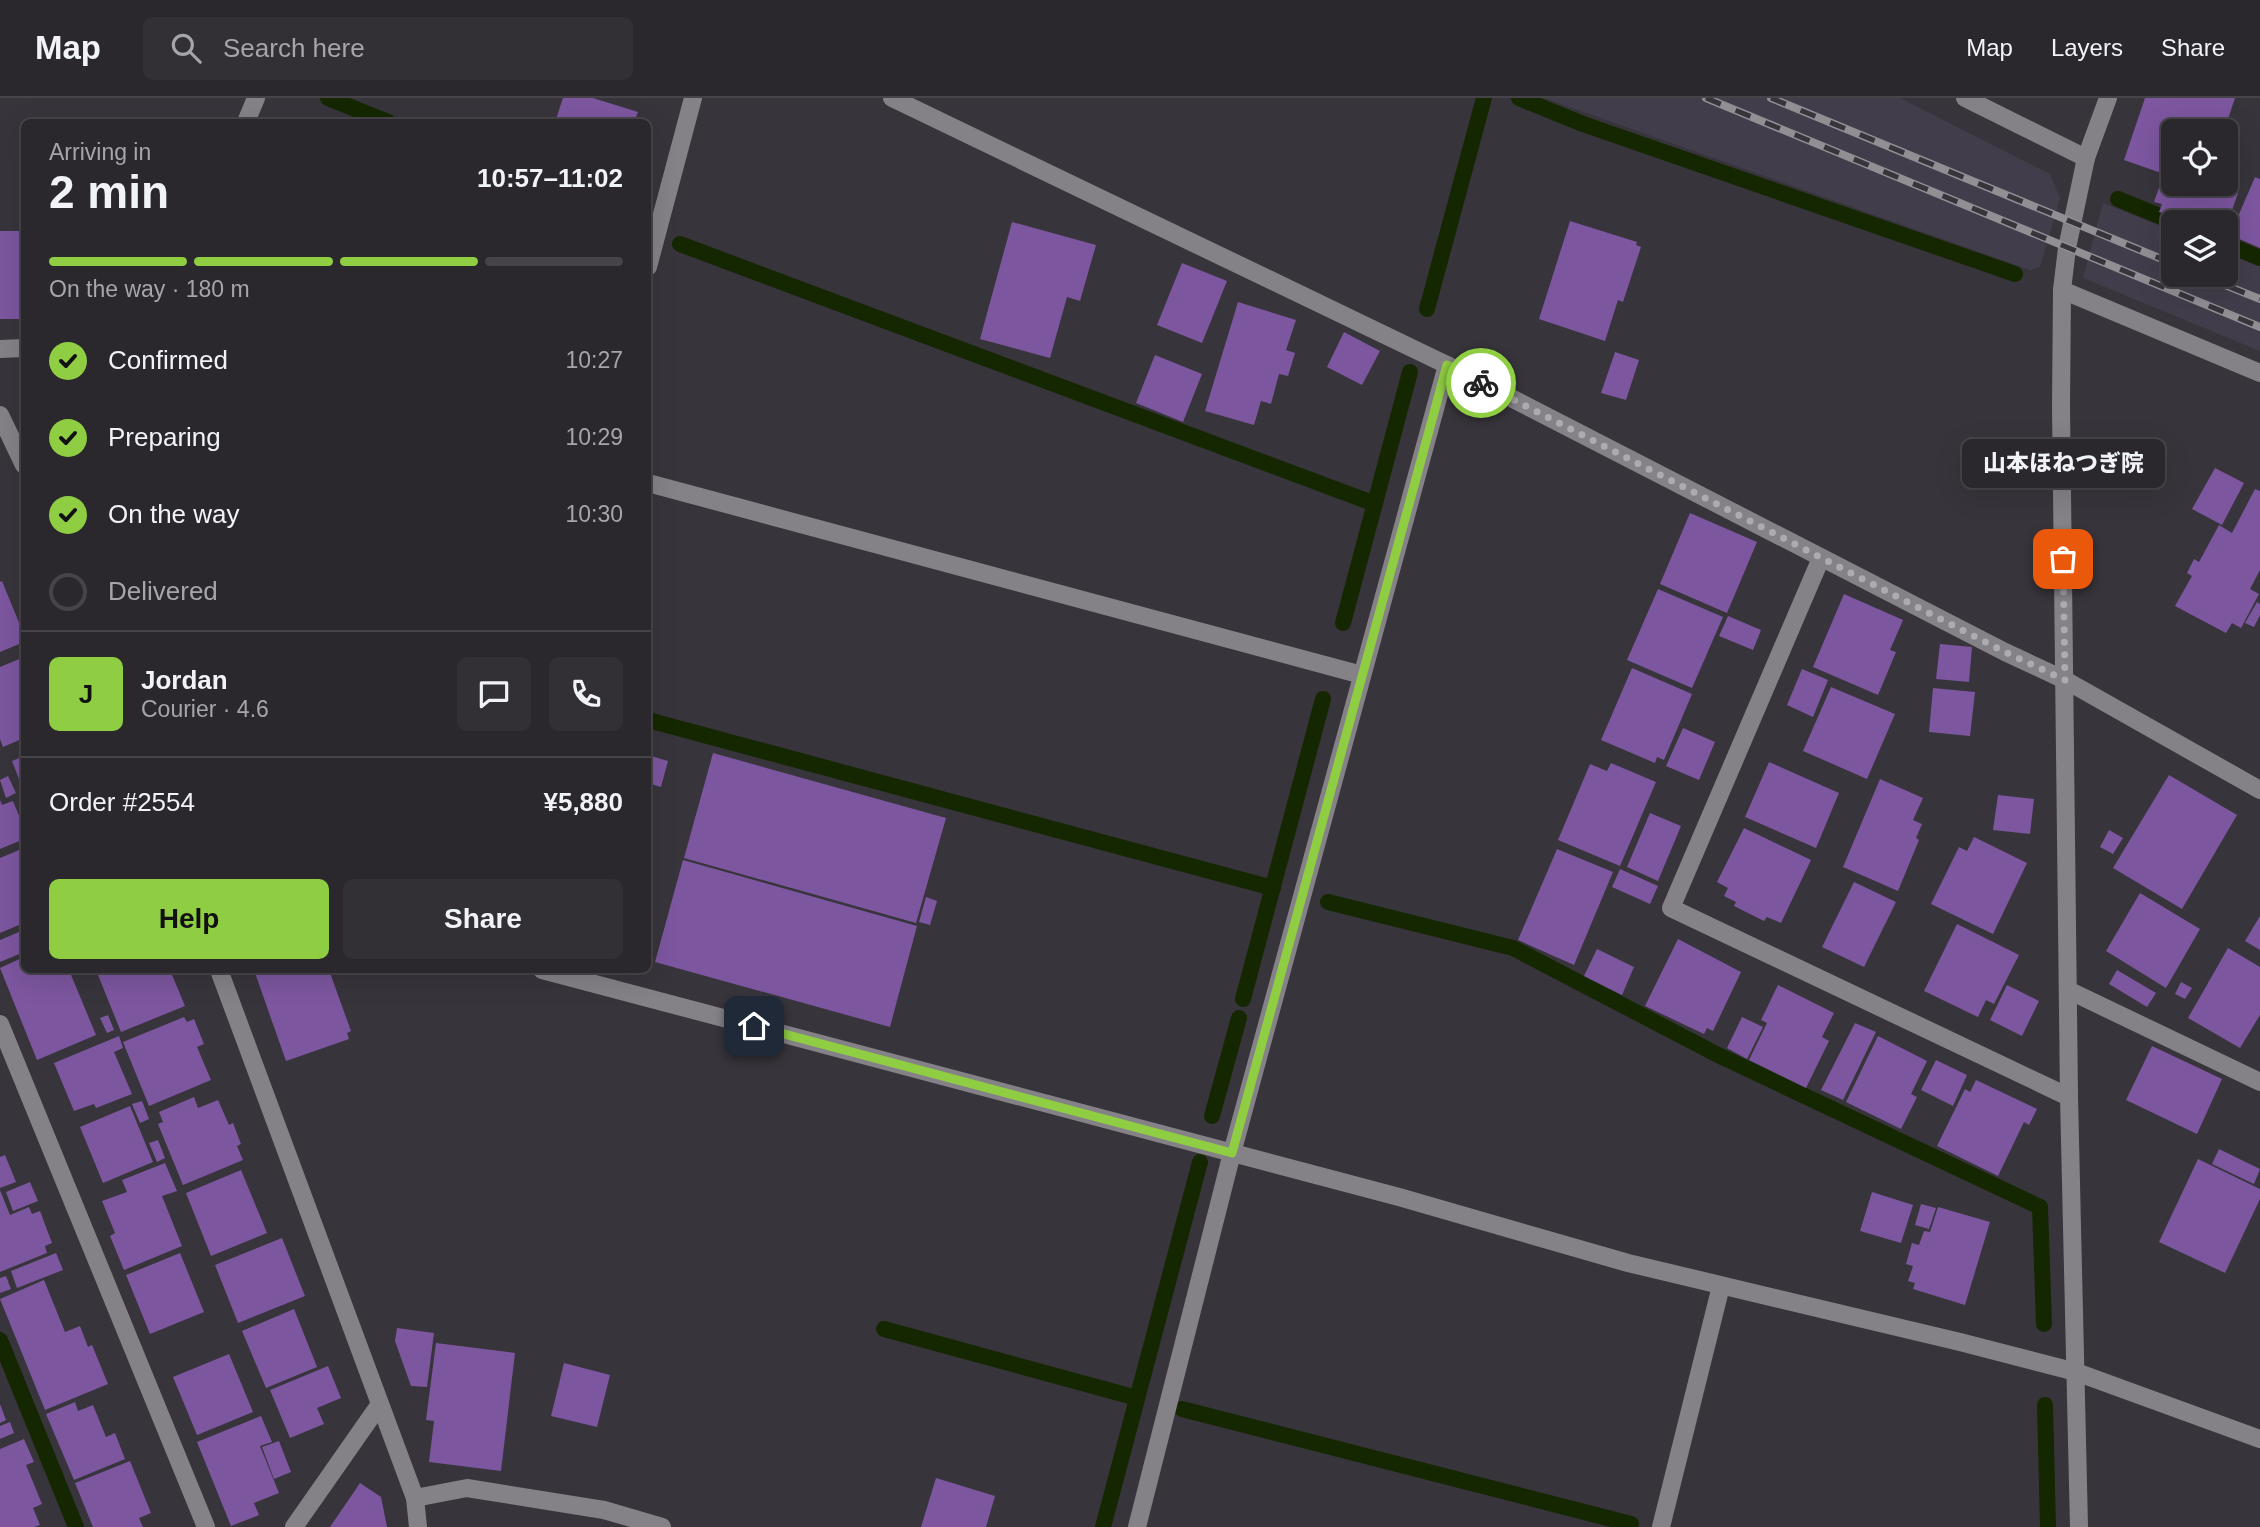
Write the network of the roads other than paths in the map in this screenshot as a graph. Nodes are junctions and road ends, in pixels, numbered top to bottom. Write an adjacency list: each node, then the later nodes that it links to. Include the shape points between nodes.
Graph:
1 (256, 98): 6 (street)
2 (693, 98): 8 (street)
3 (892, 98): 12 (street)
4 (1965, 98): 7 (street)
5 (2108, 98): 7 (street)
6 (247, 119)
7 (2086, 158): 9 (street)
8 (651, 256)
9 (2062, 290): 13 (street); 19 (street)
10 (21, 348): 11 (street)
11 (0, 349)
12 (1447, 365): 17 (street); 18 (street)
13 (2260, 373)
14 (0, 415): 15 (street)
15 (21, 459)
16 (651, 484): 18 (street)
17 (1821, 558): 19 (street); 26 (street, via 1671,908)
18 (1362, 675): 27 (street)
19 (2065, 680): 20 (street); 23 (street)
20 (2260, 790)
21 (220, 973): 30 (street)
22 (553, 973): 27 (street)
23 (2068, 990): 25 (street); 26 (street)
24 (0, 1024): 33 (street)
25 (2260, 1082)
26 (2069, 1097): 29 (street)
27 (1232, 1153): 28 (street); 37 (street)
28 (1721, 1286): 29 (street); 38 (street)
29 (2076, 1372): 31 (street); 39 (street)
30 (380, 1404): 32 (street); 34 (street)
31 (2260, 1439)
32 (415, 1498): 35 (street); 36 (street, via 467,1488 604,1510)
33 (206, 1527)
34 (293, 1527)
35 (418, 1527)
36 (662, 1527)
37 (1137, 1527)
38 (1661, 1527)
39 (2079, 1527)

